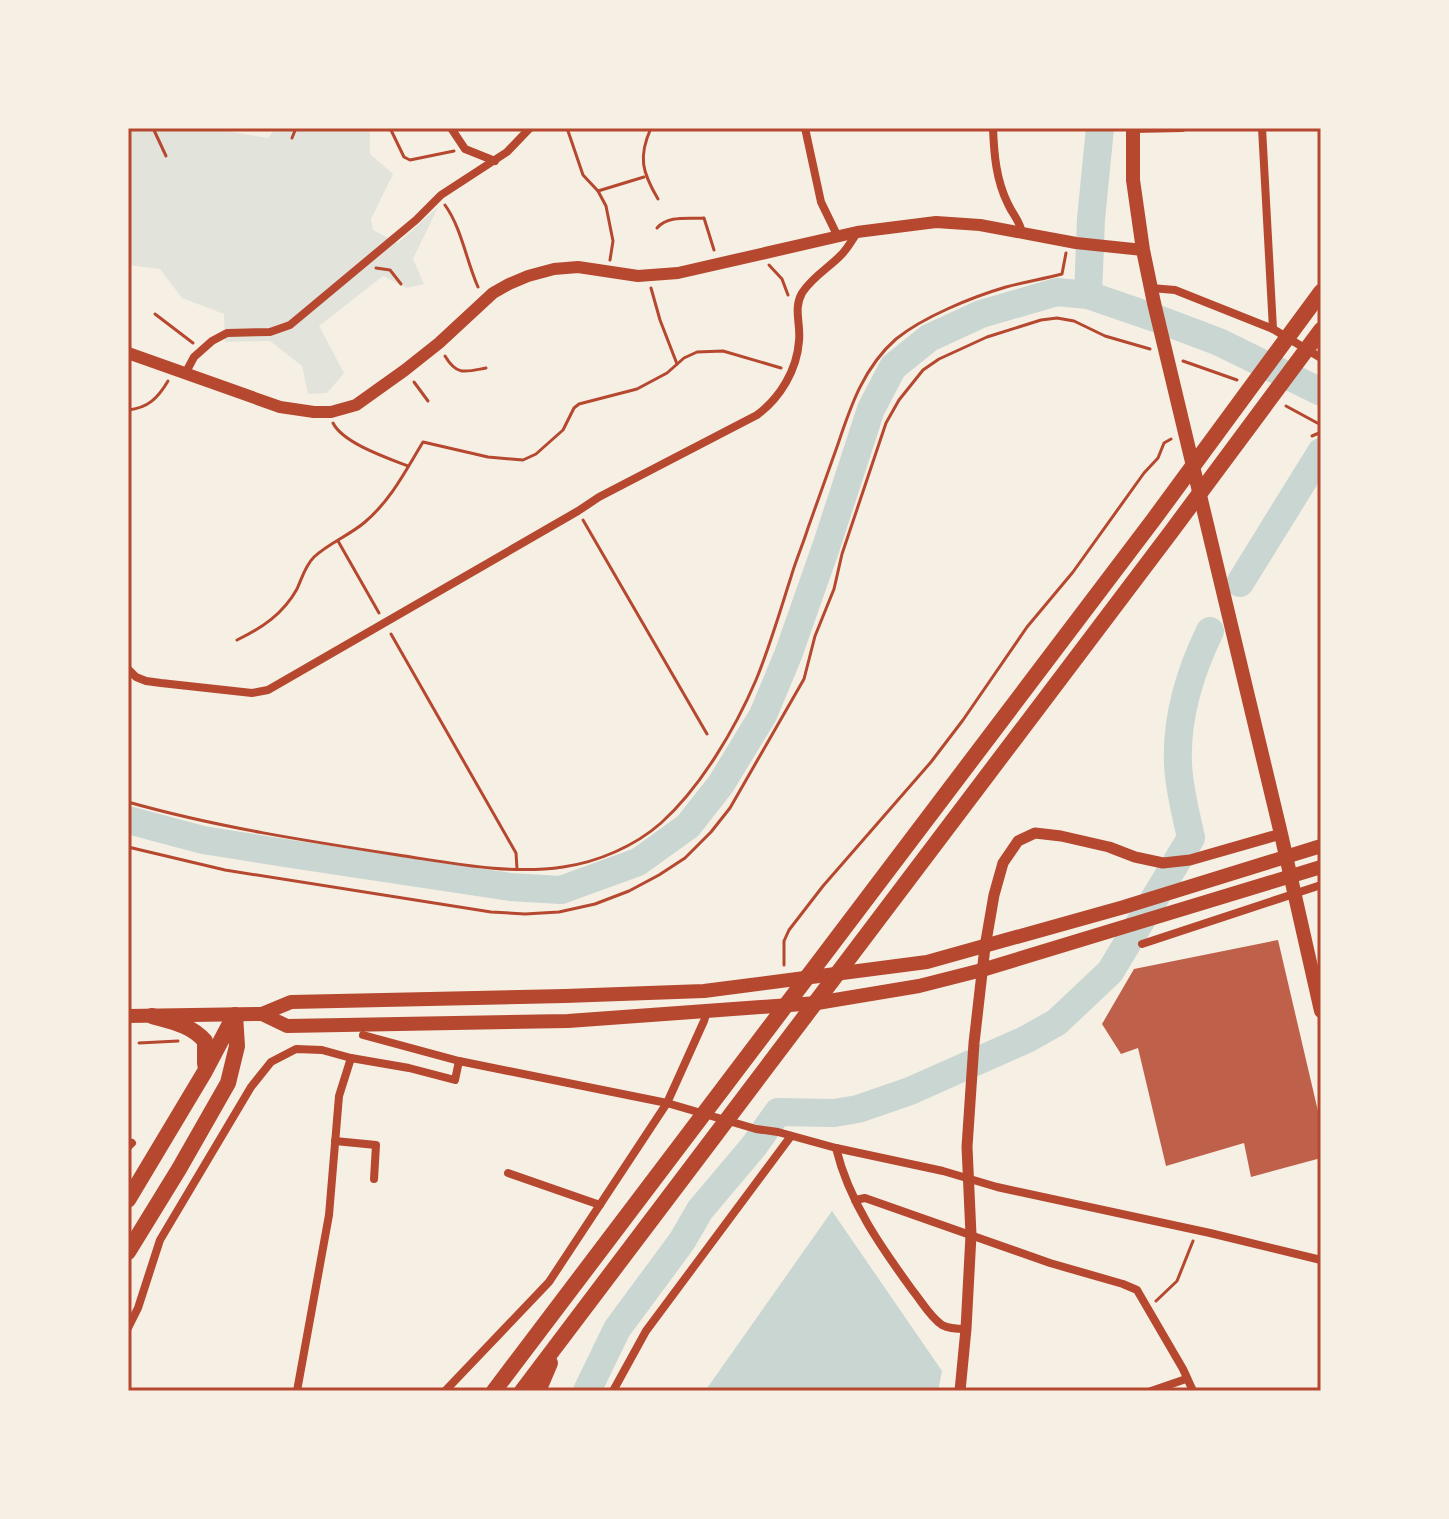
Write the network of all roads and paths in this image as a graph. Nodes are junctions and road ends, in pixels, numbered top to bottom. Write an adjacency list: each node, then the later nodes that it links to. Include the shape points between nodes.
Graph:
1 (153, 128): 15 (path)
2 (296, 128): 13 (path)
3 (390, 128): 14 (path, via 410,160)
4 (451, 128): 14 (street)
5 (530, 128): 16 (street)
6 (567, 128): 18 (path, via 583,175)
7 (651, 128): 17 (path, via 643,146)
8 (805, 128): 24 (street, via 821,202)
9 (993, 128): 23 (street, via 995,167)
10 (1182, 128): 12 (street)
11 (1262, 128): 38 (street)
12 (1133, 129): 26 (main road, via 1133,180)
13 (292, 138)
14 (465, 149): 16 (street)
15 (166, 156)
16 (495, 161): 19 (street)
17 (645, 177): 18 (path); 20 (path)
18 (598, 191): 30 (path, via 613,241)
19 (438, 198): 29 (street); 35 (path, via 462,239)
20 (658, 199)
21 (657, 228): 28 (path, via 670,219 704,218)
22 (857, 232): 23 (main road, via 936,222); 24 (main road); 37 (street, via 802,293)
23 (1022, 233): 25 (main road)
24 (838, 237): 27 (main road)
25 (1072, 242): 26 (main road); 70 (path, via 1062,274 1007,286 919,324 896,340 867,373 756,680 714,757 682,801 660,824 612,854 582,864)
26 (1143, 250): 34 (main road)
27 (765, 254): 28 (main road); 37 (path)
28 (719, 264): 31 (main road)
29 (356, 268): 32 (path, via 386,268); 42 (street, via 290,325 270,332 227,333)
30 (608, 271): 31 (main road); 35 (main road, via 554,269 509,284)
31 (650, 276): 45 (path)
32 (401, 284)
33 (1321, 292): 110 (highway)
34 (1153, 295): 38 (street, via 1175,290); 41 (main road)
35 (484, 301): 40 (main road)
36 (155, 314): 42 (path)
37 (797, 314): 49 (street, via 800,340)
38 (1273, 329): 44 (street)
39 (1321, 330): 106 (highway)
40 (439, 343): 46 (path, via 453,368); 48 (main road)
41 (1165, 348): 50 (path); 56 (main road); 68 (path, via 1105,336 1057,318 987,337 923,370 886,423 804,679 749,777 730,808 685,858 629,891 559,912 491,912 225,870)
42 (201, 351): 47 (street)
43 (128, 353): 47 (main road)
44 (1321, 358)
45 (677, 364): 49 (path, via 697,352 723,351); 58 (path, via 637,389 579,404 563,430 523,460 423,442)
46 (486, 368)
47 (180, 370): 53 (path, via 153,401); 54 (main road, via 280,407)
48 (405, 370): 51 (path); 54 (main road, via 356,405)
49 (791, 372): 59 (street, via 776,398 757,415)
50 (1246, 385)
51 (428, 401)
52 (1284, 405): 55 (path)
53 (128, 410)
54 (331, 412): 58 (path, via 338,432)
55 (1321, 427): 57 (path)
56 (1185, 431): 66 (main road); 76 (path, via 1164,443 1158,458 931,762 789,930 784,941)
57 (1312, 436)
58 (408, 466): 60 (path, via 385,503)
59 (578, 511): 61 (street); 64 (path)
60 (338, 541): 61 (path); 62 (path, via 309,563 275,618)
61 (384, 622): 63 (street, via 268,690 252,693 146,681); 70 (path, via 516,853)
62 (237, 640)
63 (128, 669)
64 (707, 734)
65 (128, 802): 70 (path, via 315,842)
66 (1281, 834): 72 (main road); 74 (street, via 1163,863 1035,833 1018,841 1003,863)
67 (1321, 846): 74 (main road)
68 (128, 847)
69 (1321, 867): 75 (main road)
70 (517, 869)
71 (1321, 885): 72 (street)
72 (1294, 893): 73 (street); 78 (main road)
73 (1142, 944)
74 (985, 947): 75 (street); 76 (main road, via 927,962)
75 (982, 970): 77 (main road, via 817,1003); 94 (street)
76 (786, 981): 79 (main road, via 704,991 291,1002)
77 (707, 1011): 79 (main road, via 568,1021 287,1026); 89 (street)
78 (1321, 1011)
79 (262, 1014): 80 (main road)
80 (235, 1015): 82 (main road); 88 (highway); 101 (highway, via 237,1046 228,1083)
81 (128, 1016): 82 (main road)
82 (152, 1016): 88 (highway, via 183,1024 205,1041)
83 (363, 1035): 87 (street)
84 (182, 1041): 85 (path)
85 (139, 1043)
86 (351, 1058): 87 (street, via 455,1080); 91 (street, via 339,1096); 104 (street, via 296,1049 271,1062 160,1240)
87 (459, 1061): 89 (street)
88 (204, 1073): 96 (highway)
89 (667, 1103): 90 (street); 98 (street)
90 (791, 1136): 92 (street); 113 (street, via 646,1331)
91 (335, 1141): 95 (street, via 376,1145); 108 (street, via 329,1215)
92 (836, 1148): 94 (street); 97 (street)
93 (508, 1173): 98 (street)
94 (968, 1178): 99 (street); 100 (street)
95 (374, 1179)
96 (128, 1200)
97 (855, 1200): 100 (street, via 865,1198); 105 (street, via 930,1314 950,1328)
98 (600, 1205): 109 (street, via 549,1282)
99 (1197, 1230): 102 (street); 103 (path, via 1177,1281)
100 (971, 1235): 103 (street, via 1123,1284 1137,1290); 105 (street)
101 (128, 1252)
102 (1321, 1260)
103 (1147, 1309): 107 (street)
104 (128, 1328)
105 (966, 1329): 114 (street)
106 (558, 1343): 111 (highway); 112 (highway)
107 (1186, 1379): 115 (street); 116 (street)
108 (297, 1391)
109 (445, 1391)
110 (494, 1391)
111 (522, 1391)
112 (538, 1391)
113 (613, 1391)
114 (960, 1391)
115 (1151, 1391)
116 (1193, 1391)

